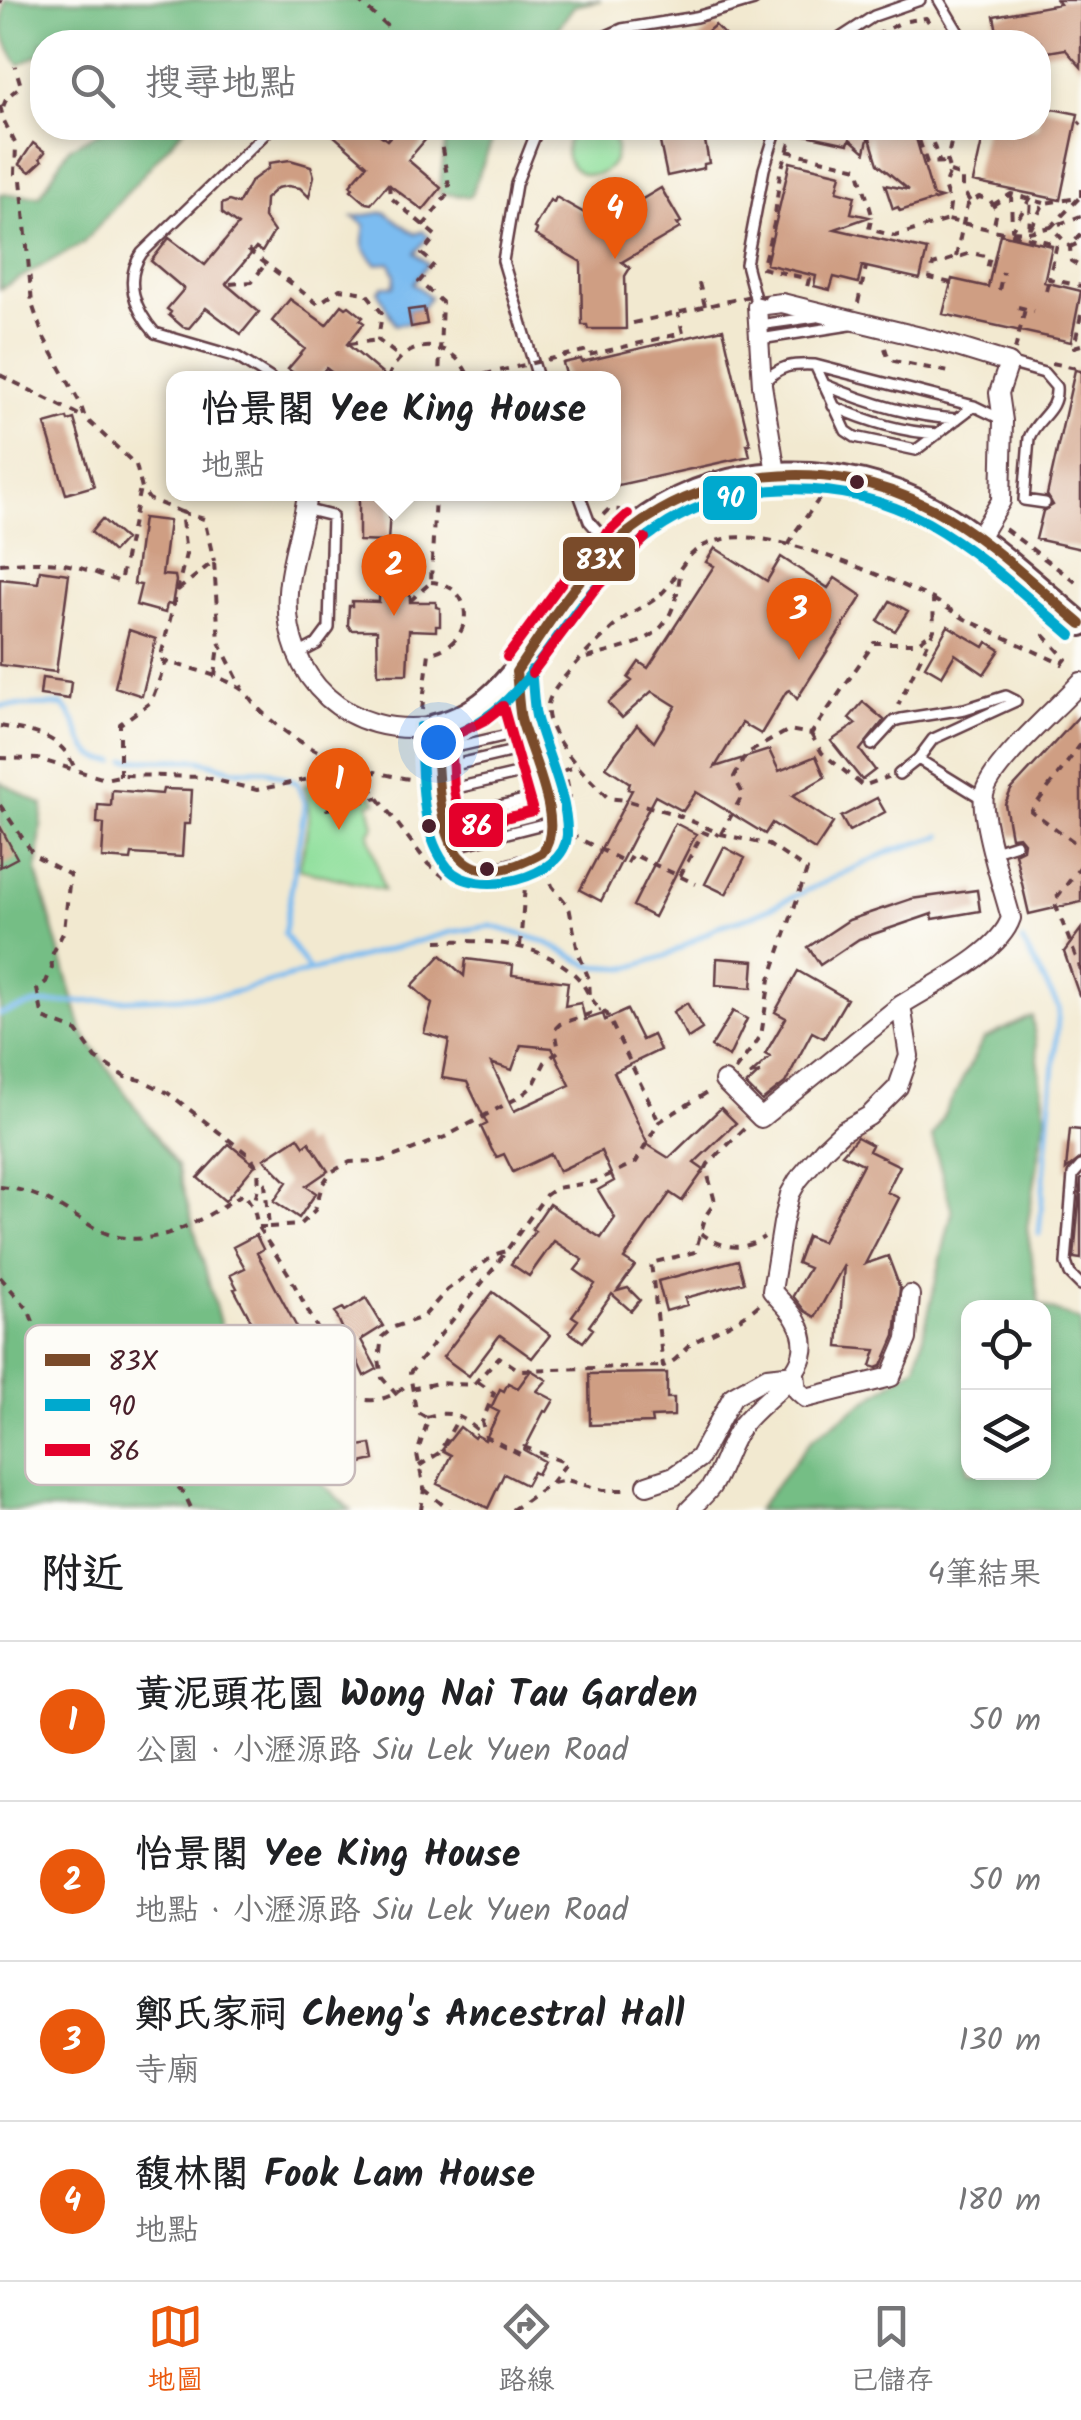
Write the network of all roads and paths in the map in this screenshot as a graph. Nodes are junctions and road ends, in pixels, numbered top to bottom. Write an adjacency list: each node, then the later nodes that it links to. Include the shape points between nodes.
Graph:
1 (358, 0): 5 (path)
2 (754, 0): 6 (lane)
3 (920, 0): 7 (lane)
4 (939, 0): 10 (lane)
5 (392, 30)
6 (618, 30)
7 (852, 30)
8 (889, 30): 9 (path, via 919,17)
9 (934, 30)
10 (957, 30)
11 (15, 66): 12 (path, via 21,86)
12 (1, 106): 88 (path, via 16,145 32,304)
13 (259, 140): 76 (lane, via 142,253 132,276 135,298 155,333 237,357)
14 (440, 140): 36 (path, via 450,191)
15 (533, 140): 81 (lane, via 516,184 503,260)
16 (773, 140): 65 (lane, via 746,264)
17 (790, 140): 21 (path)
18 (919, 140): 22 (path, via 927,163)
19 (931, 140): 22 (path)
20 (952, 140): 23 (path)
21 (787, 151): 34 (path, via 858,168 872,215 869,229 896,236); 58 (path, via 762,268 809,279)
22 (939, 161): 23 (path)
23 (947, 162): 24 (path)
24 (950, 172): 30 (path, via 962,176); 34 (path, via 944,186)
25 (389, 184): 36 (path, via 390,197)
26 (1081, 189): 29 (path)
27 (1012, 194): 28 (path); 32 (path); 39 (path)
28 (1031, 197): 31 (path); 39 (path); 40 (path)
29 (1080, 201): 31 (path); 37 (path)
30 (971, 202): 32 (path, via 979,197); 35 (path)
31 (1044, 204): 40 (path)
32 (994, 205): 38 (path)
33 (1081, 216): 37 (path)
34 (948, 220): 35 (path)
35 (963, 223): 38 (path); 45 (path)
36 (423, 226): 72 (path, via 436,236 422,254 434,264 419,282 442,302)
37 (1051, 227): 40 (path); 43 (path)
38 (992, 230): 39 (path)
39 (1012, 231): 40 (path); 51 (path, via 1057,244)
40 (1029, 232)
41 (1081, 234): 43 (path)
42 (1081, 242): 43 (path)
43 (1070, 246): 48 (path, via 1072,261)
44 (248, 250): 46 (path)
45 (956, 258): 49 (path, via 971,252 990,256); 53 (path, via 932,265 930,278)
46 (266, 263): 54 (path, via 252,282); 69 (path, via 318,304 340,289 366,293 382,314)
47 (866, 267): 66 (path)
48 (1081, 267)
49 (987, 269)
50 (1003, 272): 56 (path)
51 (1049, 279): 55 (path); 57 (path)
52 (700, 283): 59 (path)
53 (951, 283)
54 (230, 284)
55 (1081, 286)
56 (999, 290)
57 (1046, 291)
58 (805, 294)
59 (706, 306): 63 (path, bridge); 65 (path, bridge, via 755,294)
60 (1018, 308): 61 (path)
61 (1025, 309): 62 (path); 74 (path)
62 (1034, 311)
63 (678, 313): 67 (path, bridge); 80 (path, bridge, via 683,333)
64 (1081, 315): 71 (path, via 1074,346)
65 (762, 317): 66 (lane); 66 (street, via 782,303); 85 (street)
66 (859, 320): 74 (street, bridge)
67 (633, 323)
68 (881, 337): 82 (path, via 889,360)
69 (378, 340): 70 (path); 73 (path)
70 (349, 344)
71 (1081, 345)
72 (440, 348): 73 (path, via 419,347); 78 (path); 79 (path)
73 (400, 358): 77 (path)
74 (1011, 358): 90 (street, via 999,393); 98 (lane, via 1044,372 1056,387 1054,407 1028,438 1024,500)
75 (815, 366): 84 (lane); 85 (lane, via 790,364); 87 (lane)
76 (259, 371)
77 (392, 371)
78 (439, 371)
79 (465, 371)
80 (498, 371)
81 (536, 371)
82 (954, 373)
83 (0, 374): 88 (path)
84 (823, 384): 86 (lane); 89 (lane, via 931,418)
85 (762, 386): 92 (street)
86 (833, 406): 91 (lane); 91 (lane, via 846,432 856,437 916,450)
87 (974, 406): 89 (lane); 90 (lane)
88 (84, 418): 93 (path, via 136,465)
89 (957, 419): 91 (lane)
90 (1003, 420): 100 (street, via 1001,501)
91 (938, 434)
92 (776, 473): 101 (street, via 870,484 929,506); 103 (street, via 677,501)
93 (141, 484): 99 (path, via 148,499); 105 (path, via 120,582 72,563)
94 (822, 495): 102 (path)
95 (306, 501): 116 (street, via 287,594); 116 (lane, via 332,516 329,628)
96 (435, 501): 107 (path)
97 (581, 501): 103 (lane)
98 (1045, 503)
99 (181, 512): 104 (path, via 204,520); 109 (path, via 186,554)
100 (992, 520): 101 (street); 108 (path)
101 (978, 540): 112 (street)
102 (789, 545): 106 (path, via 720,540 694,551); 110 (path)
103 (611, 547): 119 (street)
104 (214, 561): 109 (path); 115 (path)
105 (0, 564)
106 (680, 570): 117 (path); 117 (path, via 676,605 649,640)
107 (431, 582): 111 (path); 123 (path, via 452,589 466,617 452,645 429,653)
108 (1081, 586)
109 (178, 590): 118 (path, via 160,660)
110 (932, 599): 113 (path, via 1062,664 1066,659 1044,636); 114 (path)
111 (410, 600)
112 (1081, 624)
113 (1049, 628)
114 (934, 630): 124 (path, via 898,703); 128 (path, via 917,643 874,643)
115 (219, 642): 120 (path); 122 (path)
116 (297, 654): 126 (street, via 318,688 358,718 392,729)
117 (583, 660): 136 (path, via 548,703 552,728)
118 (166, 662): 120 (path); 142 (path, via 151,702 120,724)
119 (516, 672): 126 (street, via 484,704); 127 (lane)
120 (216, 676): 122 (path)
121 (1081, 682): 148 (street, via 996,771)
122 (243, 690): 138 (path, via 304,744)
123 (423, 705)
124 (901, 719): 130 (lane); 134 (lane, via 1006,696 1016,701 933,740)
125 (0, 726): 139 (path, via 44,734 62,747)
126 (435, 726): 132 (lane)
127 (524, 731): 131 (lane); 132 (lane)
128 (811, 734): 141 (path, via 822,753 863,786); 154 (path, via 789,730 746,754 734,778 743,794)
129 (1081, 744): 157 (path, via 1031,811)
130 (872, 745)
131 (530, 748): 137 (lane); 140 (lane)
132 (438, 751): 137 (lane)
133 (0, 758): 139 (path, via 38,759)
134 (918, 759): 141 (lane); 148 (lane)
135 (557, 763): 149 (path)
136 (579, 766): 149 (path, via 566,770 570,798); 154 (path, via 608,798 675,814)
137 (437, 768): 145 (lane)
138 (356, 769): 143 (path); 144 (path); 147 (path)
139 (75, 770): 142 (path, via 105,780)
140 (539, 770): 145 (lane); 146 (lane)
141 (899, 774)
142 (120, 776): 143 (path, via 203,777 258,790)
143 (321, 777): 147 (path, via 327,809)
144 (418, 780)
145 (439, 792): 151 (lane)
146 (544, 795): 151 (lane); 152 (lane)
147 (378, 798): 162 (path, via 437,875)
148 (983, 798): 158 (street)
149 (564, 799): 153 (path)
150 (0, 805): 174 (path, via 34,856 70,875 64,931 46,982 36,989 43,1018 77,1032 96,1058 125,1078 168,1093 250,1156)
151 (443, 820): 156 (lane)
152 (551, 822): 156 (lane); 156 (lane, via 548,848 520,862 479,869)
153 (570, 834): 161 (path, via 627,863 632,854); 167 (path, via 545,869 569,907)
154 (720, 834): 161 (path, via 703,832); 170 (path, via 769,845 807,870 770,979 761,1036)
155 (1016, 844): 158 (lane)
156 (452, 846)
157 (1081, 847)
158 (994, 851): 168 (street, via 1012,918 971,960)
159 (1081, 866): 166 (path, via 1054,901)
160 (526, 875): 165 (path)
161 (680, 876): 163 (path)
162 (448, 879)
163 (696, 884)
164 (437, 941): 165 (path)
165 (520, 946): 167 (path, via 569,969)
166 (1081, 970)
167 (590, 1003): 169 (path)
168 (900, 1004): 171 (street); 177 (street, via 908,1056 898,1087 808,1168 790,1194)
169 (601, 1010): 172 (path); 178 (path, via 560,1024 560,1051 544,1062 522,1096 382,1161 350,1162 322,1184 315,1210 299,1225)
170 (724, 1080): 171 (street); 172 (path)
171 (761, 1118): 180 (path, via 708,1164 715,1202)
172 (660, 1122): 181 (path, via 636,1162 546,1194)
173 (1081, 1166): 183 (lane, via 1073,1175 1066,1263)
174 (258, 1174): 176 (path); 178 (path, via 265,1183)
175 (0, 1187): 176 (path, via 41,1196 117,1240 173,1233 244,1192)
176 (251, 1203): 179 (path)
177 (783, 1223): 180 (path, via 746,1248 712,1242); 184 (street)
178 (269, 1227): 179 (path)
179 (258, 1228): 187 (path)
180 (701, 1233): 188 (path, via 695,1252 651,1263)
181 (506, 1251): 191 (path, via 410,1373); 192 (path, via 448,1290 424,1317 382,1337 379,1367)
182 (0, 1277): 186 (path)
183 (1081, 1285)
184 (772, 1292): 188 (path, via 749,1314); 189 (street, via 798,1322)
185 (910, 1295): 189 (street, via 907,1339 892,1377 806,1398)
186 (34, 1325)
187 (315, 1325)
188 (663, 1366): 190 (path, via 519,1370 499,1357)
189 (795, 1374): 200 (street, via 767,1378 733,1396 699,1458); 206 (street, via 742,1424 710,1489)
190 (478, 1382): 191 (path); 196 (path, via 494,1393 482,1422)
191 (410, 1386): 192 (path); 194 (path, via 416,1411)
192 (397, 1395): 193 (path)
193 (355, 1397)
194 (426, 1417): 195 (path, via 446,1411); 197 (path)
195 (459, 1417): 196 (path); 197 (path, via 439,1452)
196 (486, 1437): 198 (path, via 520,1454 524,1448 567,1462)
197 (419, 1466): 201 (path)
198 (551, 1483): 200 (path); 205 (path)
199 (176, 1485): 202 (path)
200 (641, 1488)
201 (424, 1489): 203 (path); 204 (path)
202 (192, 1510)
203 (421, 1510)
204 (449, 1510)
205 (512, 1510)
206 (689, 1510)

